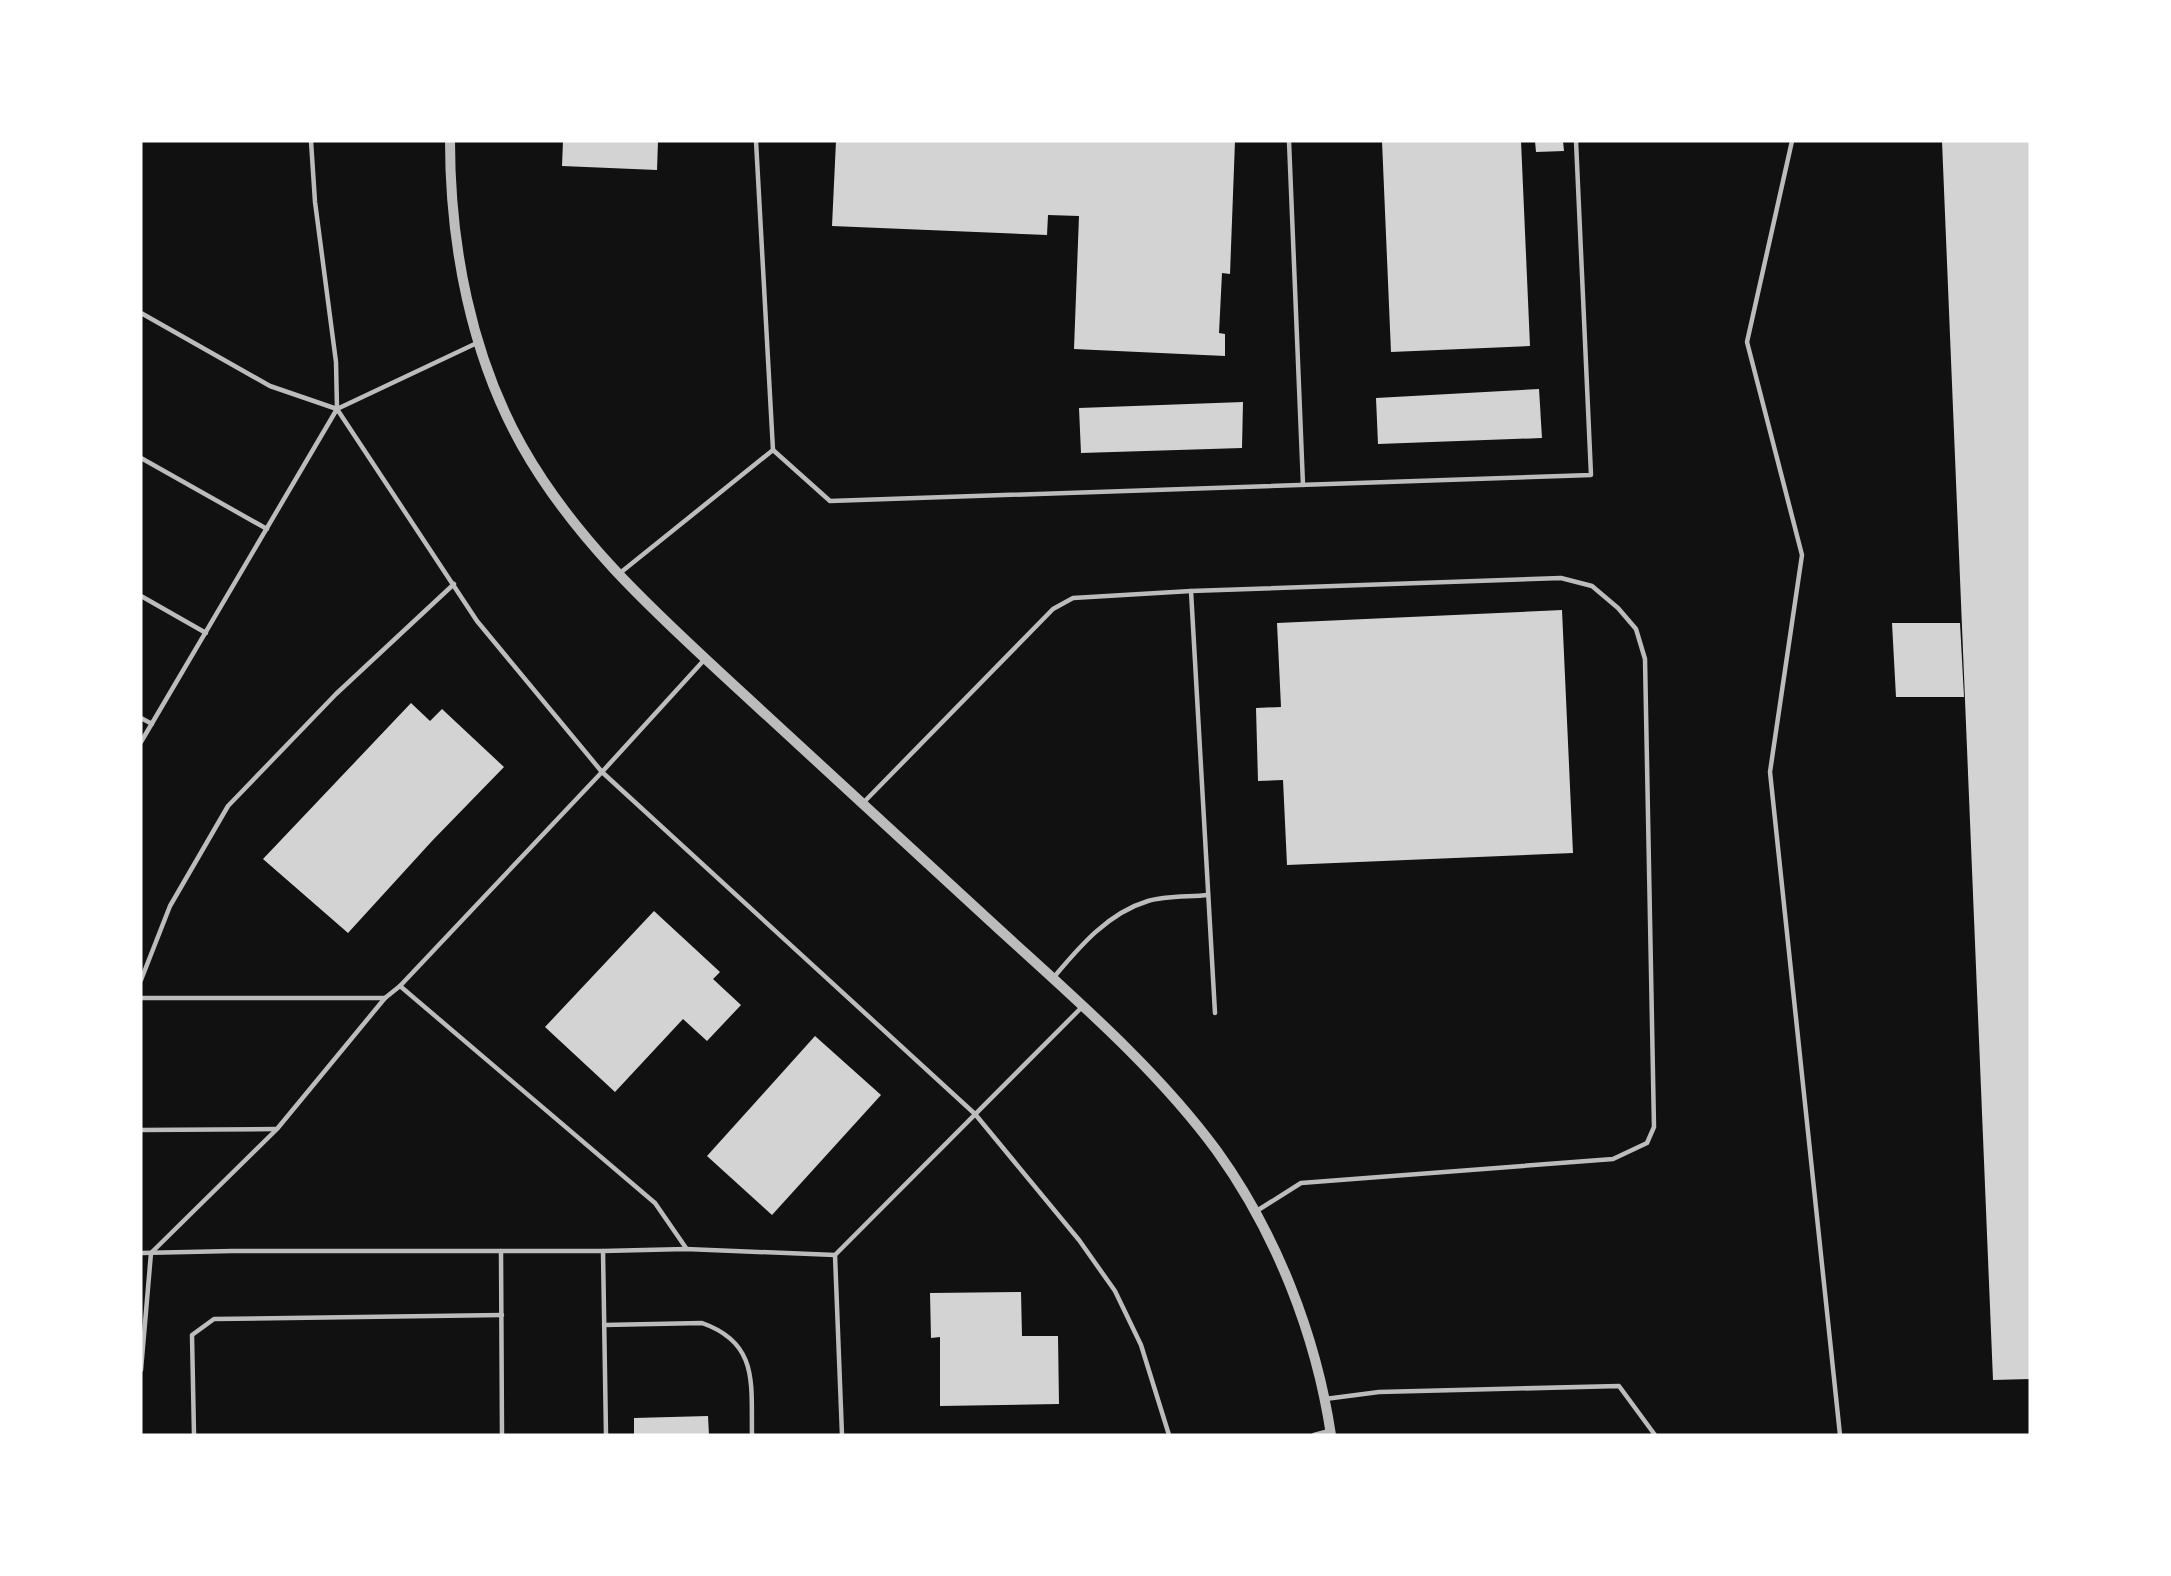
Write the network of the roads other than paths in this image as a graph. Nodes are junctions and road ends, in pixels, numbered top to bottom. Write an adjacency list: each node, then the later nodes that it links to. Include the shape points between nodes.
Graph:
1 (311, 141): 9 (lane, via 336,362)
2 (450, 141): 8 (street, via 454,223 463,282)
3 (756, 141): 10 (lane)
4 (1289, 141): 12 (lane)
5 (1576, 141): 12 (lane, via 1591,475)
6 (1792, 141): 56 (lane, via 1747,342 1802,555 1770,772)
7 (141, 313): 9 (lane, via 270,386)
8 (479, 342): 9 (lane); 14 (street, via 521,445 553,496)
9 (337, 409): 13 (lane); 15 (lane)
10 (773, 450): 12 (lane, via 830,501); 14 (lane)
11 (141, 458): 13 (lane)
12 (1303, 485)
13 (267, 529): 18 (lane)
14 (619, 575): 19 (street)
15 (453, 584): 23 (lane, via 477,621); 27 (lane, via 336,694 228,806 170,906)
16 (1191, 591): 24 (lane, via 1073,598 1053,609); 25 (lane); 36 (lane, via 1561,578 1592,586 1618,608 1636,629 1645,659 1654,1127 1647,1143 1613,1159 1301,1183)
17 (141, 597): 18 (lane)
18 (206, 633): 21 (lane)
19 (705, 659): 23 (lane); 24 (street)
20 (141, 718): 21 (lane)
21 (152, 724): 22 (lane)
22 (141, 742)
23 (602, 772): 28 (lane); 33 (lane)
24 (862, 803): 26 (street)
25 (1208, 895): 26 (lane, via 1148,901 1113,918 1082,943); 32 (lane)
26 (1052, 978): 31 (street)
27 (141, 981)
28 (400, 986): 30 (lane); 37 (lane, via 655,1203)
29 (141, 998): 30 (lane)
30 (385, 998): 34 (lane)
31 (1083, 1006): 33 (lane); 36 (street, via 1164,1087 1217,1151)
32 (1215, 1013)
33 (975, 1114): 42 (lane); 53 (lane, via 1115,1290 1141,1345)
34 (277, 1129): 35 (lane); 41 (lane)
35 (141, 1130)
36 (1255, 1212): 46 (street, via 1310,1340)
37 (686, 1249): 39 (lane); 42 (lane)
38 (501, 1251): 39 (lane); 41 (lane); 43 (lane)
39 (603, 1251): 44 (lane)
40 (141, 1253): 41 (lane)
41 (151, 1253): 45 (lane)
42 (836, 1255): 52 (lane)
43 (502, 1315): 48 (lane, via 214,1319 192,1335); 49 (lane)
44 (604, 1325): 50 (lane); 51 (lane, via 702,1323 728,1336 745,1357 750,1375)
45 (141, 1370)
46 (1325, 1399): 47 (street); 55 (lane, via 1379,1392 1619,1386)
47 (1330, 1433): 54 (lane)
48 (194, 1435)
49 (502, 1435)
50 (606, 1435)
51 (752, 1435)
52 (842, 1435)
53 (1169, 1435)
54 (1314, 1435)
55 (1655, 1435)
56 (1840, 1435)

